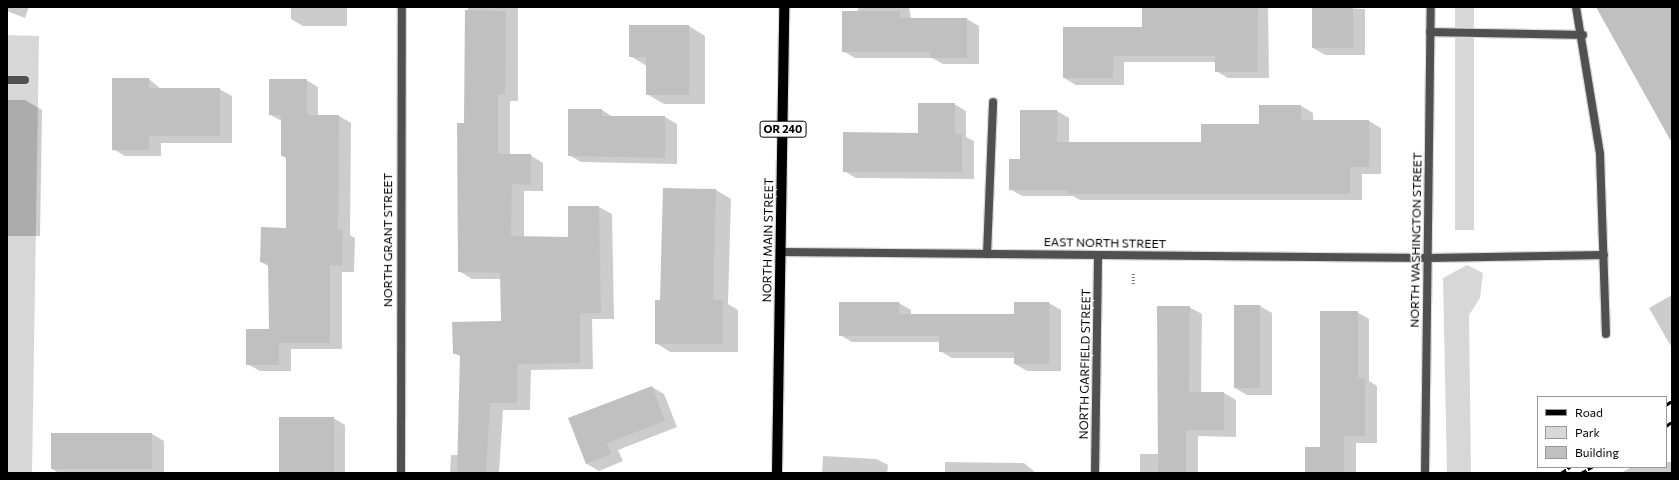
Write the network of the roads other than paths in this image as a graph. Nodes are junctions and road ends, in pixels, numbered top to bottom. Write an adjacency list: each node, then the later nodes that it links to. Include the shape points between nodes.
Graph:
1 (402, 7): 16 (street, NORTH GRANT STREET)
2 (784, 7): 10 (main road, NORTH MAIN STREET / OR 240)
3 (1431, 7): 5 (street, NORTH WASHINGTON STREET)
4 (1576, 7): 6 (street)
5 (1430, 32): 6 (street); 14 (street, NORTH WASHINGTON STREET)
6 (1583, 35): 13 (street, via 1600,154)
7 (7, 80): 8 (street)
8 (25, 80)
9 (993, 102): 11 (street)
10 (781, 252): 11 (street, EAST NORTH STREET); 17 (main road, NORTH MAIN STREET / OR 240)
11 (987, 254): 12 (street, EAST NORTH STREET)
12 (1098, 255): 14 (street, EAST NORTH STREET); 18 (street, NORTH GARFIELD STREET)
13 (1604, 255): 14 (street, EAST NORTH STREET); 15 (street)
14 (1428, 258): 19 (street, NORTH WASHINGTON STREET)
15 (1606, 334)
16 (401, 473)
17 (777, 473)
18 (1095, 473)
19 (1425, 473)

